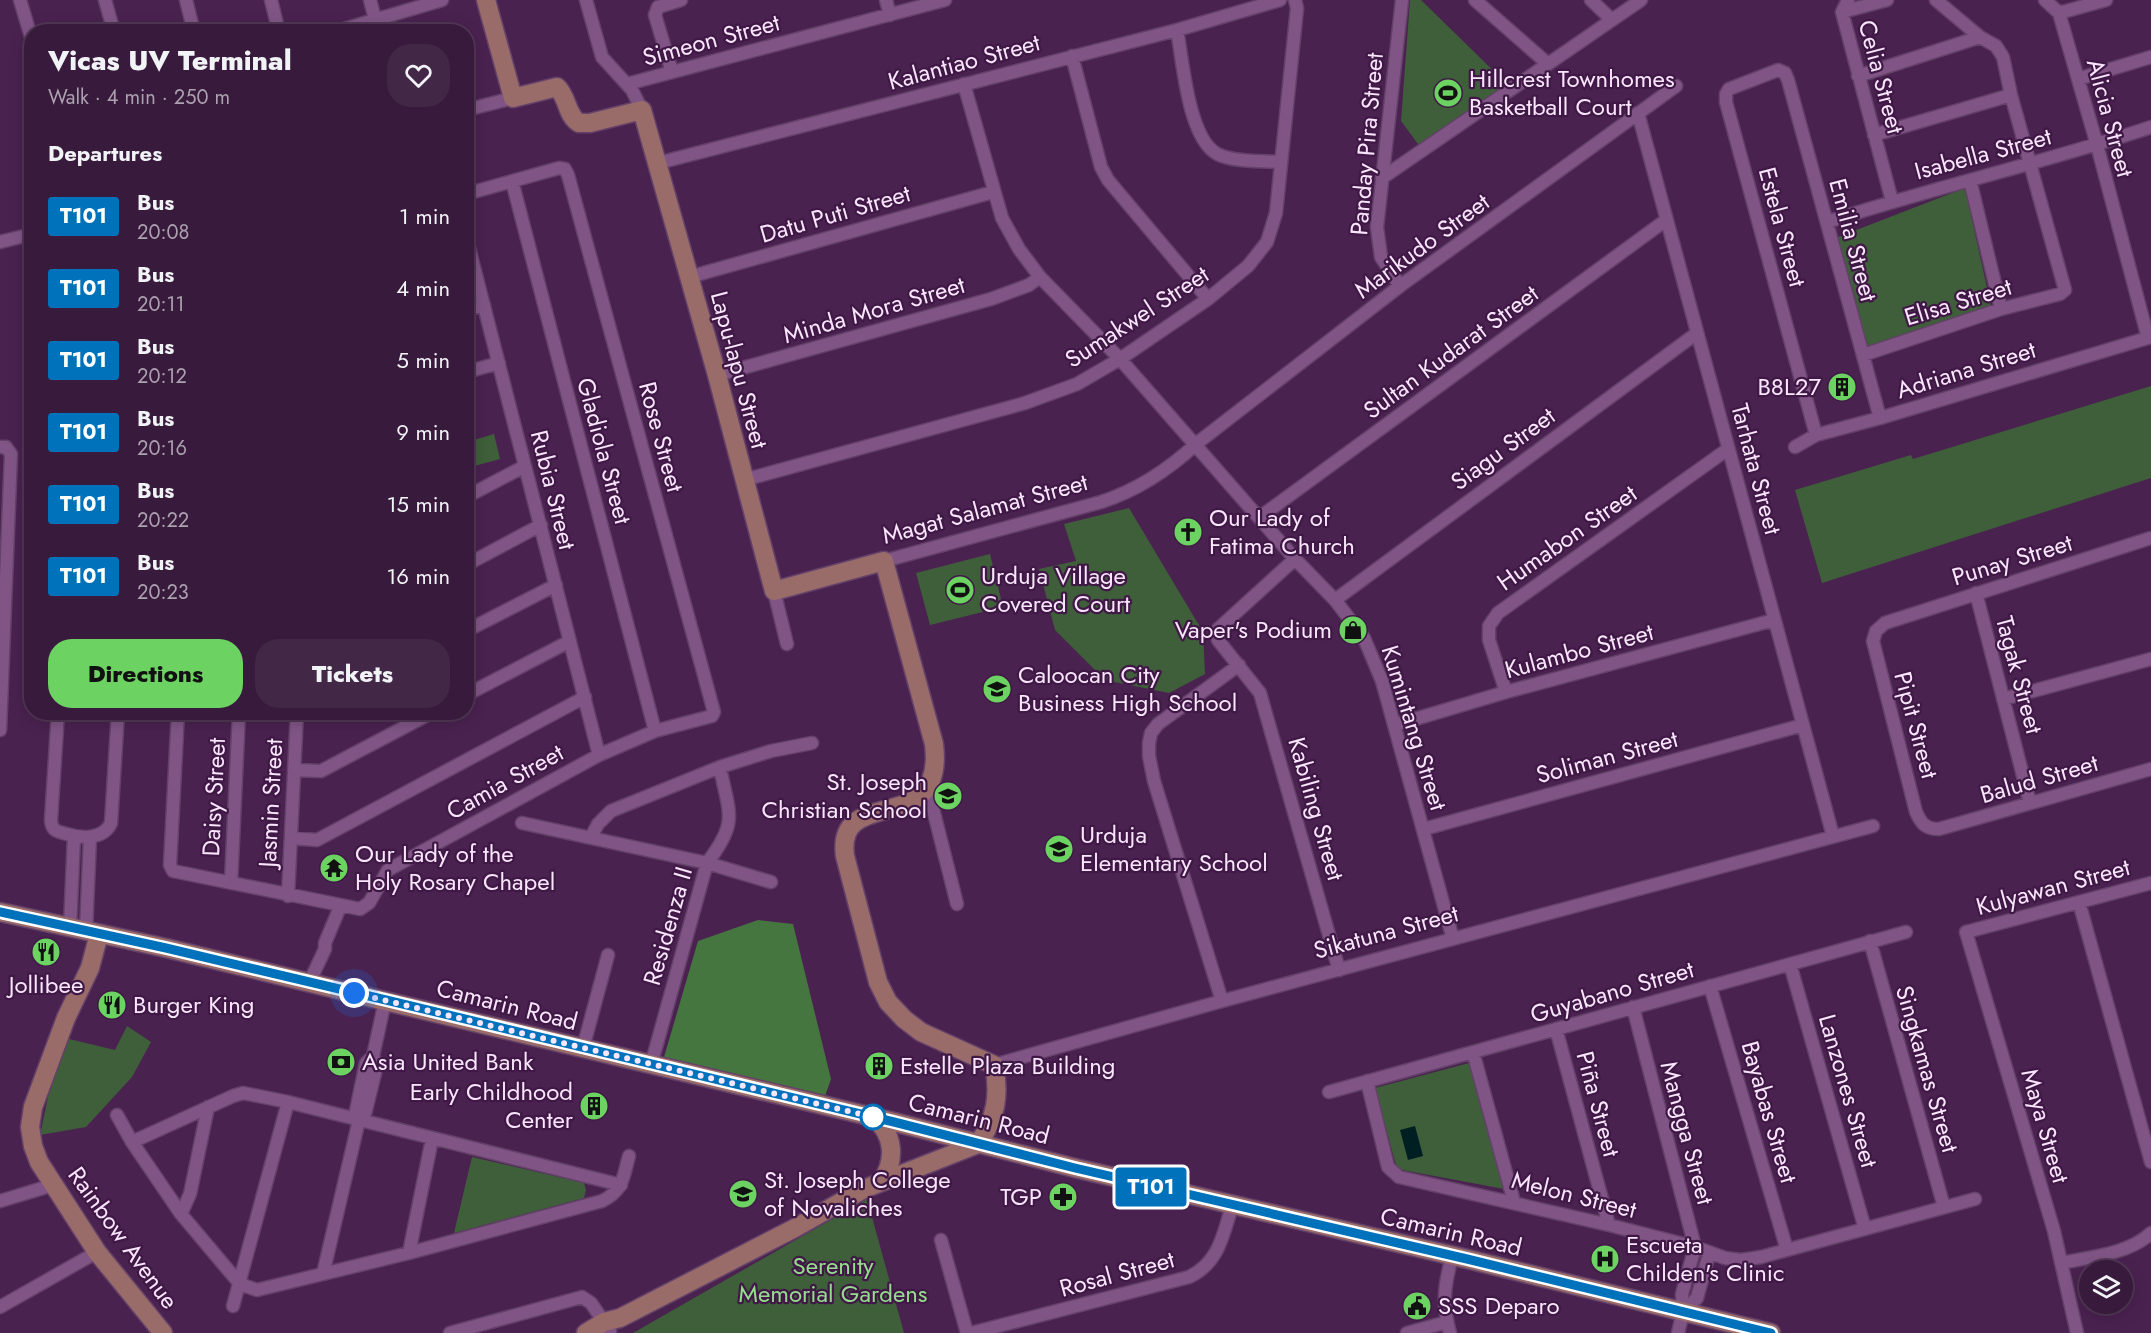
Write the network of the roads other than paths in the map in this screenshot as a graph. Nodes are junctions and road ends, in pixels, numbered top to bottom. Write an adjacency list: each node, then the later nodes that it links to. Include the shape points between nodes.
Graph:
1 (20, 0): 28 (street)
2 (105, 0): 29 (street)
3 (186, 0): 30 (street)
4 (271, 0): 31 (street)
5 (370, 0): 26 (street)
6 (442, 0): 26 (street)
7 (486, 0): 46 (main road)
8 (586, 0): 42 (street, via 602,57)
9 (681, 0): 38 (street, via 658,7 655,15)
10 (886, 0): 25 (street)
11 (945, 0): 25 (street, Simeon Street)
12 (1280, 0): 33 (street, Kalantiao Street)
13 (1295, 0): 53 (street, Sumakwel Street)
14 (1402, 0): 56 (street, Panday Pira Street)
15 (1475, 0): 37 (street)
16 (1591, 0): 27 (street)
17 (1641, 0): 27 (street)
18 (1848, 0): 23 (street, Celia Street)
19 (1887, 0): 23 (street)
20 (1936, 0): 34 (street)
21 (2045, 0): 24 (street)
22 (2106, 0): 24 (street)
23 (1842, 12): 40 (street, Celia Street)
24 (2059, 13): 41 (street, Alicia Street)
25 (890, 15): 38 (street, Simeon Street)
26 (375, 19): 32 (street)
27 (1612, 20): 37 (street)
28 (27, 24)
29 (112, 24)
30 (193, 24)
31 (277, 24)
32 (359, 24)
33 (1177, 30): 35 (street, Kalantiao Street); 53 (street, via 1191,106 1203,141 1222,157)
34 (1980, 38): 40 (street); 45 (street, via 1996,46 2003,57)
35 (1072, 56): 43 (street, Kalantiao Street); 70 (street, via 1108,180)
36 (2151, 57): 41 (street)
37 (1548, 64): 56 (street)
38 (672, 72): 42 (street, Simeon Street)
39 (1785, 73): 63 (street, Emilia Street); 82 (street, Estela Street, via 1778,70 1729,89 1726,102)
40 (1858, 76): 51 (street, Celia Street)
41 (2078, 79): 52 (street, Alicia Street)
42 (627, 84): 48 (street)
43 (964, 84): 55 (street, Kalantiao Street); 60 (street, Kumintang Street)
44 (1676, 86): 49 (street, Marikudo Street)
45 (2012, 95): 51 (street); 54 (street)
46 (513, 98): 47 (street); 48 (main road, via 557,87 579,123)
47 (474, 108)
48 (642, 110): 55 (main road, Lapu-lapu Street)
49 (1638, 113): 62 (street, Tarhata Street); 69 (street, Marikudo Street)
50 (2151, 127): 52 (street, Isabella Street)
51 (1874, 135): 61 (street, Celia Street)
52 (2097, 145): 54 (street, Isabella Street); 75 (street, Alicia Street)
53 (1281, 162): 70 (street, Sumakwel Street, via 1276,213 1267,242 1248,266)
54 (2031, 162): 57 (street, Isabella Street); 73 (street, Elisa Street, via 2065,290)
55 (658, 163): 67 (main road, Lapu-lapu Street)
56 (1382, 178): 69 (street, Panday Pira Street, via 1378,244 1386,267)
57 (1970, 180): 61 (street, Isabella Street); 73 (street)
58 (512, 181): 59 (street); 111 (street, Rose Street, via 559,168 568,175); 121 (street, Gladiola Street)
59 (474, 192)
60 (993, 192): 67 (street, Datu Puti Street); 68 (street, Kumintang Street, via 1009,234)
61 (1892, 201): 63 (street, Isabella Street)
62 (1666, 220): 74 (street, Tarhata Street); 90 (street, Sultan Kudarat Street)
63 (1827, 222): 76 (street, Emilia Street)
64 (24, 236): 65 (street)
65 (0, 242)
66 (474, 272): 71 (street, Rubia Street)
67 (689, 277): 80 (main road, Lapu-lapu Street)
68 (1040, 277): 77 (street, Kumintang Street); 80 (street, Minda Mora Street, via 991,299)
69 (1400, 286): 83 (street, Marikudo Street)
70 (1208, 299): 77 (street, Sumakwel Street)
71 (484, 305): 72 (street); 78 (street, Rubia Street)
72 (474, 308)
73 (2001, 309): 76 (street, Elisa Street)
74 (1697, 333): 86 (street, Tarhata Street); 99 (street, Siagu Street)
75 (2149, 337): 81 (street, Adriana Street)
76 (1863, 354): 81 (street, Emilia Street)
77 (1120, 359): 83 (street, Kumintang Street); 88 (street, Sumakwel Street, via 1077,384 1024,403)
78 (499, 363): 79 (street); 87 (street, Rubia Street)
79 (474, 370)
80 (717, 375): 88 (main road, Lapu-lapu Street)
81 (1880, 418): 82 (street, Adriana Street)
82 (1816, 435): 85 (street, Adriana Street)
83 (1196, 444): 90 (street, Kumintang Street); 95 (street, Magat Salamat Street, via 1160,474 1119,496)
84 (0, 447): 120 (street, via 6,447 11,454)
85 (1796, 447)
86 (1728, 449): 100 (street, Tarhata Street); 108 (street, Humabon Street, via 1498,613 1489,626 1489,640)
87 (525, 466): 89 (street); 91 (street, Rubia Street)
88 (744, 480): 97 (main road, Lapu-lapu Street)
89 (474, 493)
90 (1260, 517): 93 (street, Kumintang Street)
91 (541, 525): 94 (street); 96 (street, Rubia Street)
92 (2151, 538): 98 (street, Punay Street)
93 (1295, 559): 99 (street, Kumintang Street); 106 (street, Kabiling Street, via 1218,629 1218,640)
94 (474, 561)
95 (884, 561): 97 (main road, Magat Salamat Street); 127 (main road, via 934,744 936,761)
96 (556, 585): 102 (street); 103 (street, Rubia Street)
97 (774, 591): 104 (street, Lapu-lapu Street)
98 (1976, 593): 101 (street, Punay Street); 110 (street, Tagak Street)
99 (1335, 600): 118 (street, Kumintang Street, via 1364,638)
100 (1774, 620): 108 (street, Kulambo Street); 119 (street, Tarhata Street)
101 (1885, 623): 132 (street, Pipit Street, via 1876,631 1873,641 1902,757 1919,818 1926,827)
102 (474, 627)
103 (570, 641): 107 (street); 109 (street, Rubia Street)
104 (787, 644)
105 (2151, 659): 110 (street)
106 (1239, 665): 154 (street, Kabiling Street, via 1260,693); 158 (street, via 1158,724 1149,743 1160,801)
107 (474, 691)
108 (1506, 692): 118 (street, Kulambo Street)
109 (585, 697): 123 (street, Rubia Street); 137 (street, via 317,840)
110 (2003, 699): 128 (street, Tagak Street)
111 (712, 716): 121 (street, Camia Street)
112 (57, 720): 133 (street, via 51,820 56,831)
113 (117, 720): 136 (street, via 111,823)
114 (178, 720): 141 (street, via 170,865 173,871)
115 (239, 720): 141 (street, Daisy Street)
116 (297, 720): 126 (street, Jasmin Street)
117 (418, 720): 126 (street, via 321,771)
118 (1395, 725): 131 (street, Kumintang Street)
119 (1803, 725): 131 (street, Soliman Street); 134 (street, Tarhata Street)
120 (0, 730)
121 (655, 731): 123 (street, Camia Street)
122 (812, 744): 124 (street, via 771,750)
123 (599, 755): 145 (street, Camia Street, via 388,870 365,907)
124 (720, 766): 135 (street, via 612,811); 138 (street, Residenza II, via 730,813 728,829)
125 (2151, 769): 128 (street, Balud Street)
126 (294, 770): 137 (street, Jasmin Street)
127 (928, 789): 144 (street); 164 (main road, via 911,802 853,824 846,833 845,856 878,982 888,1002 921,1032)
128 (2030, 803): 132 (street, Balud Street)
129 (522, 823): 135 (street)
130 (1873, 826): 134 (street, Sikatuna Street)
131 (1424, 829): 150 (street, Kumintang Street)
132 (1939, 829)
133 (74, 836): 136 (street); 147 (street)
134 (1833, 836): 150 (street, Sikatuna Street)
135 (591, 837): 138 (street)
136 (90, 838): 147 (street)
137 (291, 838): 142 (street, Jasmin Street)
138 (707, 863): 139 (street); 163 (street, Residenza II)
139 (771, 882)
140 (2151, 883): 143 (street, Kulyawan Street)
141 (231, 884): 142 (street)
142 (288, 896): 145 (street)
143 (2079, 902): 149 (street, Kulyawan Street); 177 (street)
144 (957, 904)
145 (340, 907): 155 (street, via 325,949)
146 (0, 912): 147 (main road, Camarin Road)
147 (85, 931): 155 (main road, Camarin Road); 179 (main road, Rainbow Avenue, via 90,968 66,1018 33,1107 30,1127 39,1162)
148 (1906, 932): 151 (street, Guyabano Street)
149 (1966, 932): 197 (street, Maya Street)
150 (1453, 939): 154 (street, Sikatuna Street)
151 (1870, 942): 153 (street, Guyabano Street); 185 (street, Singkamas Street)
152 (608, 955): 161 (street)
153 (1790, 964): 156 (street, Guyabano Street); 188 (street, Lanzones Street)
154 (1339, 970): 158 (street, Sikatuna Street)
155 (307, 982): 157 (main road, Camarin Road)
156 (1710, 986): 159 (street, Guyabano Street); 192 (street, Bayabas Street)
157 (386, 1000): 161 (main road, Camarin Road); 171 (street, via 373,1056 377,1065 365,1114)
158 (1222, 1001): 164 (street, Sikatuna Street)
159 (1633, 1007): 160 (street, Guyabano Street); 191 (street, Mangga Street)
160 (1556, 1029): 162 (street, Guyabano Street); 187 (street, Piña Street)
161 (583, 1048): 163 (main road, Camarin Road)
162 (1473, 1052): 165 (street, Guyabano Street); 183 (street)
163 (651, 1065): 170 (main road, Camarin Road)
164 (994, 1065): 175 (main road, via 996,1106)
165 (1367, 1082): 166 (street, Guyabano Street); 183 (street, Melon Street, via 1388,1167 1393,1173)
166 (1329, 1092)
167 (288, 1102): 168 (street, via 243,1094); 171 (street); 199 (street)
168 (208, 1107): 174 (street); 186 (street, via 190,1194)
169 (117, 1115): 174 (street)
170 (874, 1118): 172 (main road, Camarin Road); 178 (main road, via 885,1129 891,1144)
171 (359, 1120): 173 (street); 198 (street)
172 (894, 1122): 175 (main road, Camarin Road); 178 (main road, via 903,1149)
173 (432, 1139): 180 (street); 194 (street)
174 (132, 1142): 186 (street)
175 (978, 1144): 178 (main road); 184 (main road, Camarin Road)
176 (629, 1156): 180 (street)
177 (2151, 1162)
178 (890, 1177): 203 (main road)
179 (53, 1185): 182 (street); 193 (main road, Rainbow Avenue)
180 (621, 1185): 194 (street, via 602,1201)
181 (1976, 1199): 185 (street, Melon Street)
182 (0, 1201)
183 (1514, 1202): 187 (street, Melon Street)
184 (1232, 1206): 196 (main road, Camarin Road); 208 (street, Rosal Street, via 1212,1259 1189,1277)
185 (1944, 1207): 188 (street, Melon Street)
186 (181, 1214): 199 (street)
187 (1609, 1225): 191 (street, Melon Street)
188 (1865, 1229): 192 (street, Melon Street)
189 (2151, 1233): 197 (street, via 2120,1250)
190 (942, 1240): 208 (street)
191 (1695, 1247): 195 (street, Melon Street); 202 (street, Mangga Street, via 1682,1294)
192 (1787, 1250): 195 (street, Melon Street, via 1741,1260)
193 (97, 1252): 201 (street); 205 (main road, Rainbow Avenue)
194 (409, 1253): 198 (street)
195 (1709, 1254): 202 (street, via 1697,1298)
196 (1452, 1257): 202 (main road, Camarin Road); 204 (street, via 1444,1303)
197 (2061, 1263): 212 (street, Maya Street)
198 (323, 1274): 199 (street, via 257,1290)
199 (240, 1284): 200 (street)
200 (233, 1306)
201 (0, 1307)
202 (1683, 1312): 210 (street); 211 (main road, Camarin Road)
203 (610, 1326): 206 (street, via 591,1302 576,1298); 207 (main road)
204 (1449, 1327): 209 (street)
205 (161, 1332)
206 (450, 1333)
207 (586, 1333)
208 (969, 1333)
209 (1407, 1333)
210 (1677, 1333)
211 (1772, 1333)
212 (2077, 1333)

